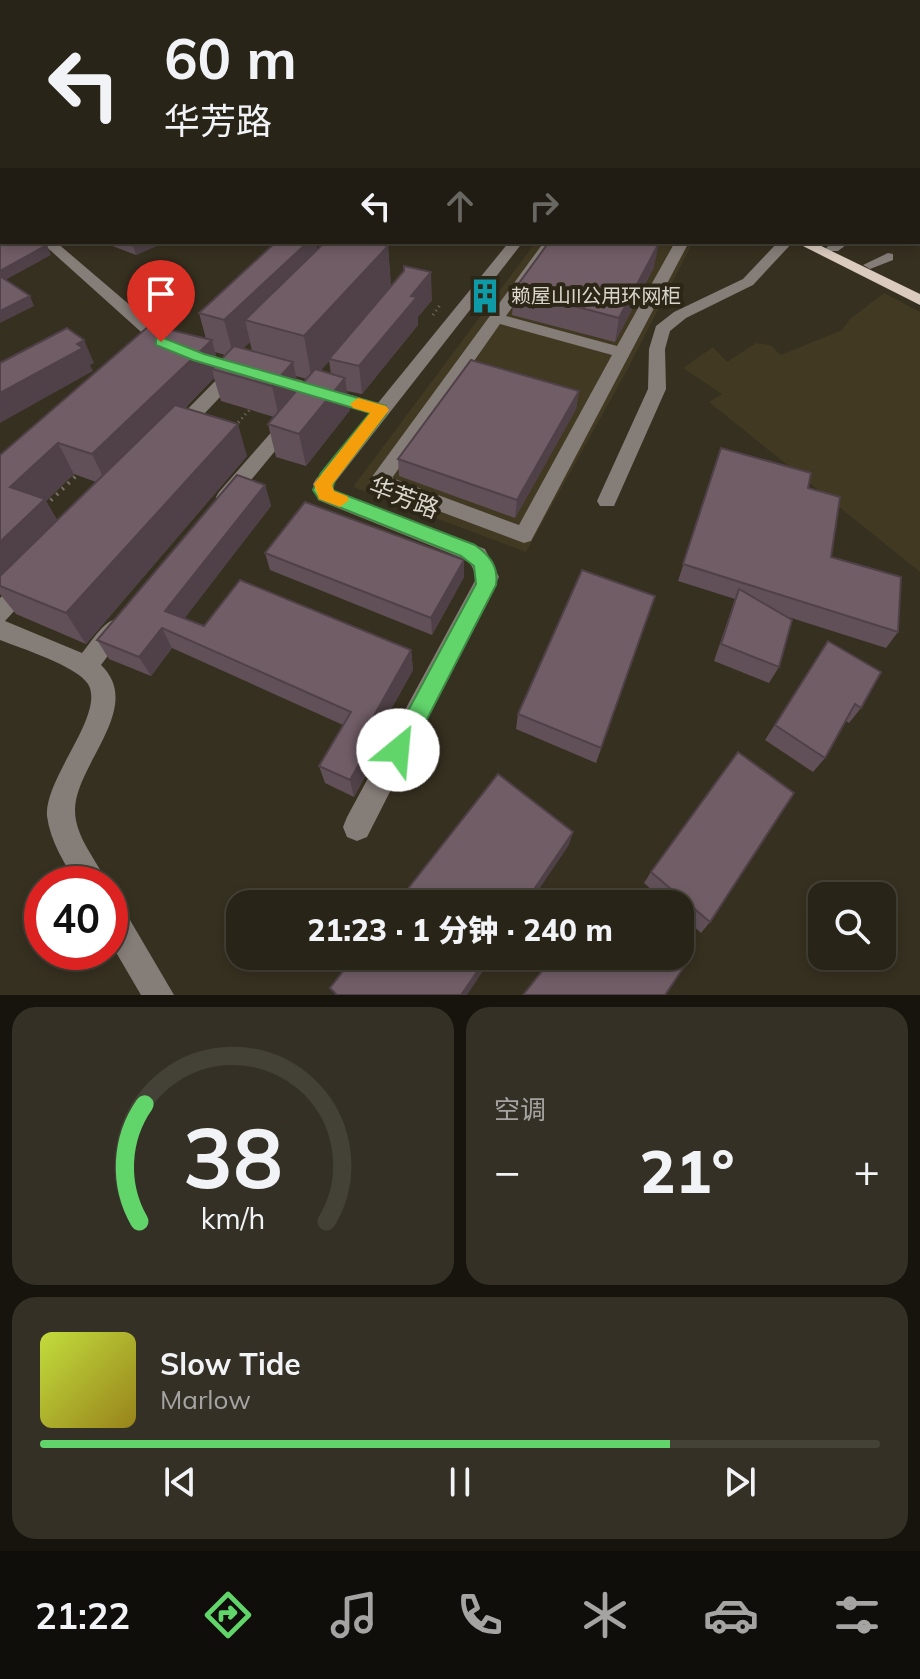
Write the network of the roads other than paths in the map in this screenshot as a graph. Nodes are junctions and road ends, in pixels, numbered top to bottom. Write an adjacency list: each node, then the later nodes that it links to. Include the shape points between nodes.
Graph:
1 (50, 244): 13 (street)
2 (514, 244): 18 (street, 华芳路)
3 (550, 244): 12 (street)
4 (681, 244): 14 (street)
5 (784, 244): 20 (street, via 748,282 662,329 657,389)
6 (806, 244): 11 (main road)
7 (832, 244): 9 (main road)
8 (888, 257): 9 (street)
9 (870, 265): 10 (main road)
10 (920, 289)
11 (920, 300)
12 (495, 318): 14 (street); 14 (street, via 379,481 524,535)
13 (163, 348)
14 (623, 353)
15 (212, 361): 16 (street)
16 (243, 364): 17 (street, via 277,380); 19 (street)
17 (319, 386): 18 (street); 21 (street)
18 (380, 410): 27 (street, 华芳路, via 327,478 325,495 477,555 488,577)
19 (162, 446)
20 (607, 501)
21 (215, 511)
22 (43, 568): 24 (street)
23 (135, 606): 26 (street)
24 (0, 613)
25 (0, 629): 26 (street)
26 (86, 666): 28 (street, via 101,684 102,703 61,804 62,825)
27 (357, 827)
28 (84, 866)
29 (128, 944): 30 (street)
30 (158, 995)

